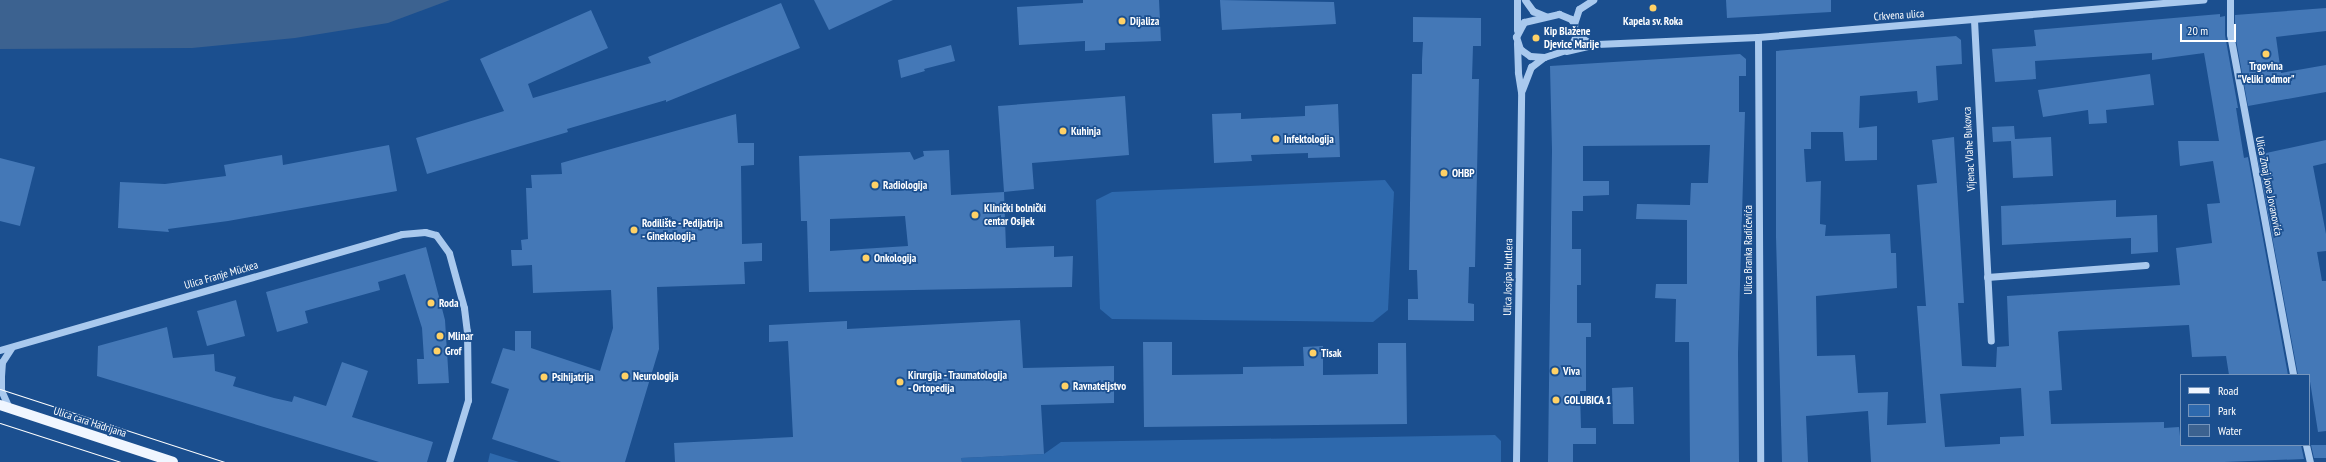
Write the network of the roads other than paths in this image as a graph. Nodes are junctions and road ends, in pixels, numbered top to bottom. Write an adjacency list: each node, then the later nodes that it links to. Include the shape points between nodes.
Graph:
1 (1517, 0): 9 (street)
2 (1525, 0): 6 (street, via 1533,11)
3 (1593, 0): 8 (street, via 1579,9)
4 (2203, 0): 7 (street, Crkvena ulica)
5 (2230, 0): 22 (street, Ulica Zmaj Jove Jovanovića, via 2230,34)
6 (1545, 16): 8 (street, via 1565,16); 9 (street, via 1524,22)
7 (1974, 20): 11 (street, Crkvena ulica); 18 (street, Vijenac Vlahe Bukovca)
8 (1574, 24): 10 (street)
9 (1517, 31): 12 (street)
10 (1575, 32): 13 (street, Crkvena ulica, via 1586,41); 14 (street, via 1572,44)
11 (1758, 37): 13 (street, Crkvena ulica); 28 (street, Ulica Branka Radičevića)
12 (1517, 43): 15 (street, via 1524,53); 16 (street, Ulica Josipa Huttlera)
13 (1597, 44): 14 (street, Crkvena ulica)
14 (1566, 51): 15 (street)
15 (1544, 57): 16 (street, Ulica Josipa Huttlera, via 1531,67)
16 (1522, 92): 27 (street, Ulica Josipa Huttlera)
17 (2146, 265): 18 (street)
18 (1987, 277): 19 (street, Vijenac Vlahe Bukovca)
19 (1991, 341)
20 (12, 346): 21 (street, Ulica Franje Mückea); 23 (street, via 2,362 1,390); 26 (street, Ulica Franje Mückea, via 402,234 424,232 436,235 449,253 464,308 467,331 468,400)
21 (0, 350)
22 (2293, 374)
23 (5, 407): 25 (main road, Ulica cara Hadrijana)
24 (2306, 446): 29 (street)
25 (173, 462)
26 (449, 462)
27 (1516, 462)
28 (1760, 462)
29 (2310, 462)

